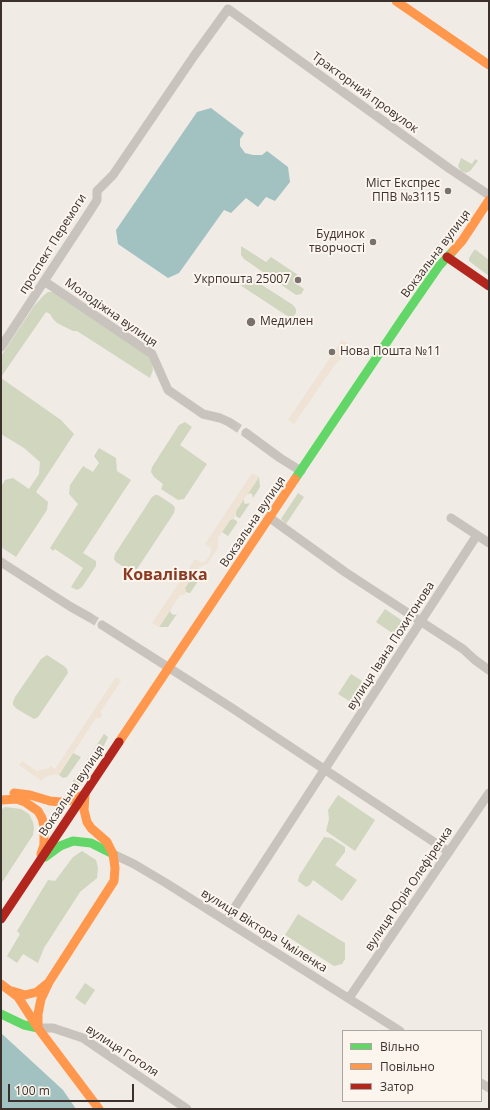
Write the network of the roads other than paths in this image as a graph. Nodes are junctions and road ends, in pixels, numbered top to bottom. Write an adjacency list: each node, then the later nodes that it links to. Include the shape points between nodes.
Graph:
1 (396, 1): 3 (main road)
2 (228, 9): 4 (street, Тракторний провулок); 7 (street, проспект Перемоги, via 113,175 97,191 92,208)
3 (489, 65)
4 (489, 195)
5 (489, 200): 6 (main road, Вокзальна вулиця, via 462,242)
6 (447, 257): 8 (main road); 12 (main road, Вокзальна вулиця, via 403,318)
7 (44, 281): 9 (street, проспект Перемоги); 10 (street, Молодіжна вулиця, via 152,354 168,390 203,414)
8 (489, 286)
9 (1, 346)
10 (232, 424)
11 (246, 433): 12 (street)
12 (301, 472): 13 (main road, Вокзальна вулиця)
13 (270, 518): 19 (street); 21 (main road, Вокзальна вулиця)
14 (451, 518): 15 (street)
15 (477, 535): 16 (street); 19 (street, вулиця Івана Похитонова)
16 (489, 543)
17 (1, 562): 18 (street)
18 (89, 617)
19 (421, 622): 22 (street); 23 (street, вулиця Івана Похитонова)
20 (102, 625): 21 (street)
21 (169, 668): 23 (street); 24 (main road, Вокзальна вулиця)
22 (489, 670)
23 (325, 770): 27 (street); 31 (street, вулиця Івана Похитонова)
24 (85, 794): 26 (main road, via 60,802 22,794 8,794); 28 (main road, via 84,810 87,822 107,842); 29 (main road, Вокзальна вулиця)
25 (488, 798): 27 (street, вулиця Юрія Олефіренка)
26 (1, 799): 29 (main road, via 25,802 40,815 44,826 44,845)
27 (449, 852): 35 (street, вулиця Юрія Олефіренка)
28 (113, 854): 29 (main road, via 91,844 73,841 60,846); 31 (street, вулиця Віктора Чміленка, via 136,865); 32 (main road, via 114,881 110,889)
29 (38, 862): 30 (main road, Вокзальна вулиця)
30 (1, 919)
31 (226, 921): 35 (street, вулиця Віктора Чміленка)
32 (48, 982): 34 (main road, via 32,994 25,995); 37 (main road, via 38,1014)
33 (1, 984): 34 (main road)
34 (10, 990): 37 (main road, via 24,1005)
35 (349, 998): 38 (street, вулиця Віктора Чміленка)
36 (1, 1014): 37 (main road, via 24,1025)
37 (38, 1028): 39 (main road); 40 (street, вулиця Гоголя, via 53,1028 83,1038)
38 (398, 1030)
39 (99, 1109)
40 (187, 1109)

